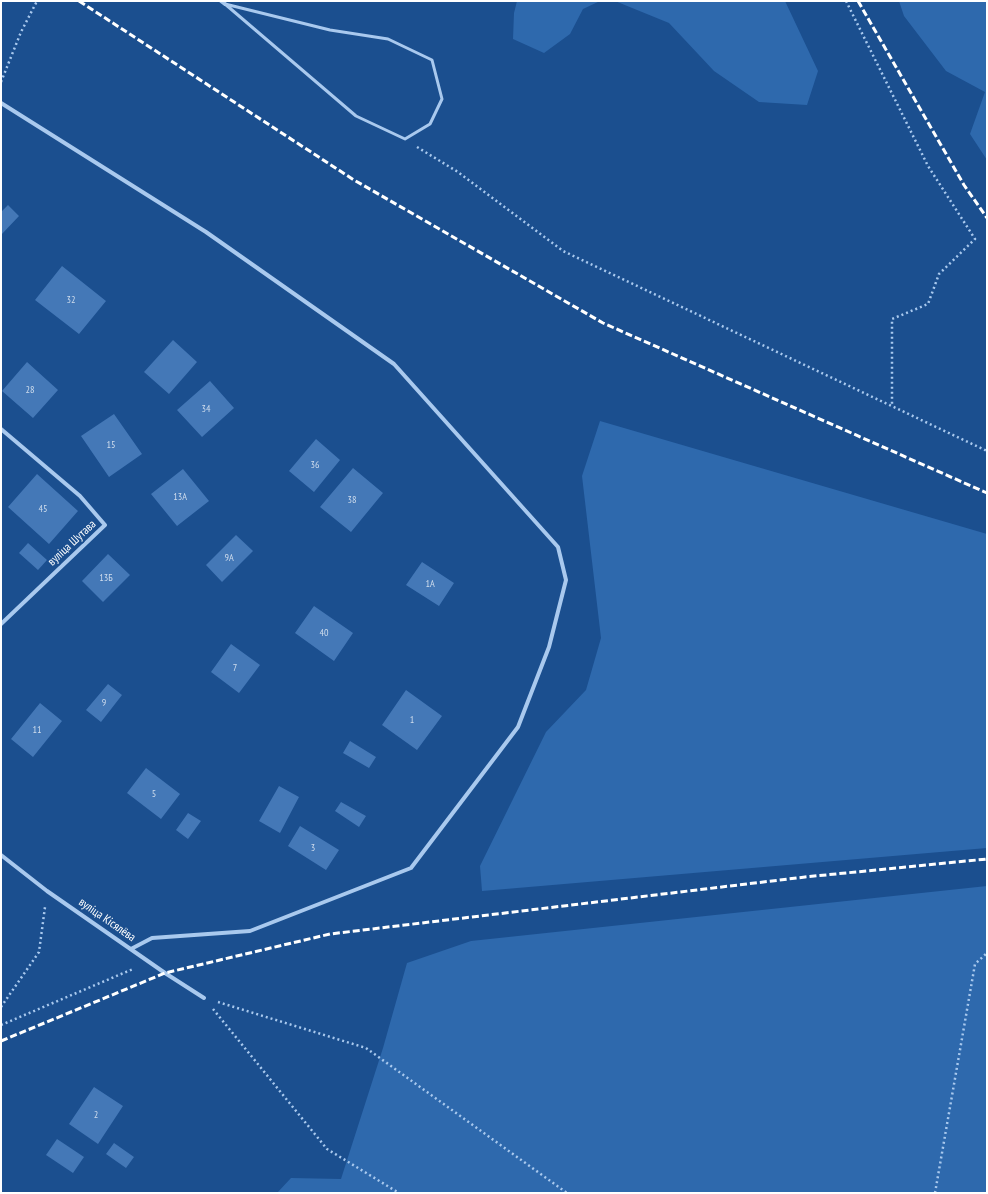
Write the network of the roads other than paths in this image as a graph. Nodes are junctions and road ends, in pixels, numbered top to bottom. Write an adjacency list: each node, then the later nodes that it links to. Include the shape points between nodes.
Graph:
1 (223, 2): 1 (lane, via 330,30 388,39 432,60 442,99 430,124 405,139 356,116)
2 (1, 103): 6 (street, via 206,232 394,364 558,547 566,580 550,646 518,727 411,868 250,931 152,938)
3 (1, 429): 4 (street, вуліца Шутава, via 80,496 105,525)
4 (1, 624)
5 (1, 855): 6 (street, вуліца Кісялёва, via 47,891)
6 (131, 949): 7 (street, вуліца Кісялёва)
7 (204, 998)

